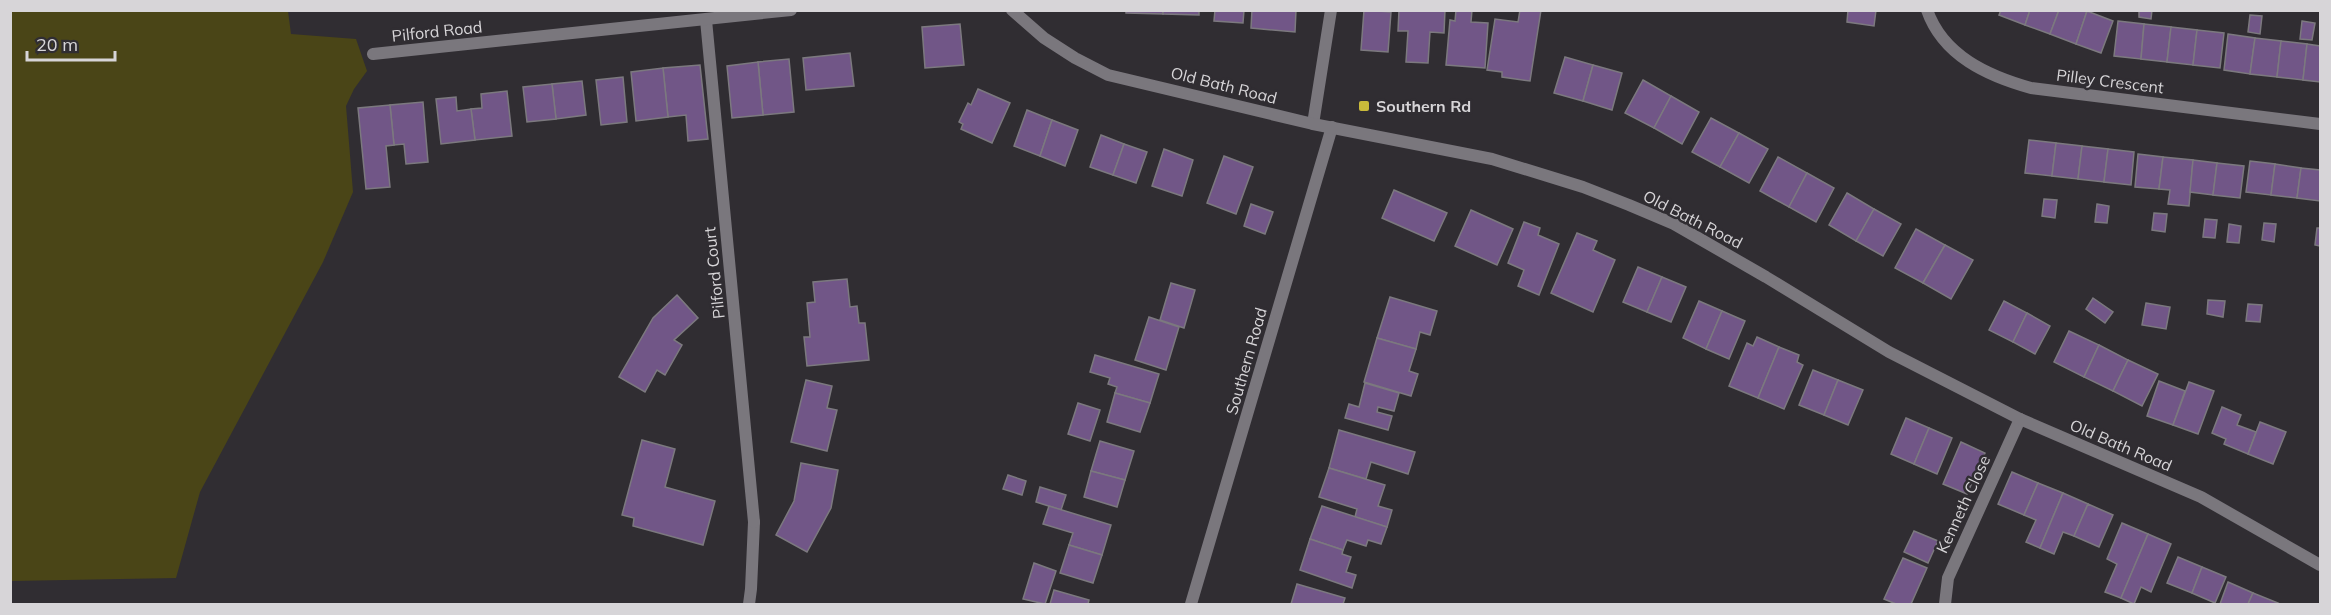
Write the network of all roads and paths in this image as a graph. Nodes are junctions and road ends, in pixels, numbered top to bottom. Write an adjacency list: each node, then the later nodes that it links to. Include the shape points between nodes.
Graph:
1 (791, 10): 5 (street, Pilford Road)
2 (1012, 10): 7 (street, Old Bath Road, via 1044,38 1108,75)
3 (1331, 10): 7 (street)
4 (1927, 10): 8 (street, Pilley Crescent, via 1941,38 1954,52 2010,82 2031,88)
5 (706, 20): 6 (street, Pilford Road); 12 (street, Pilford Court, via 754,522)
6 (373, 54)
7 (1313, 124): 9 (street, Old Bath Road)
8 (2320, 124)
9 (1332, 127): 10 (street, Old Bath Road, via 1492,159 1583,187 1674,224 1889,352); 13 (street, Southern Road)
10 (2020, 419): 11 (street, Old Bath Road, via 2201,497); 14 (street, Kenneth Close, via 1948,578)
11 (2320, 566)
12 (749, 604)
13 (1191, 604)
14 (1944, 604)

